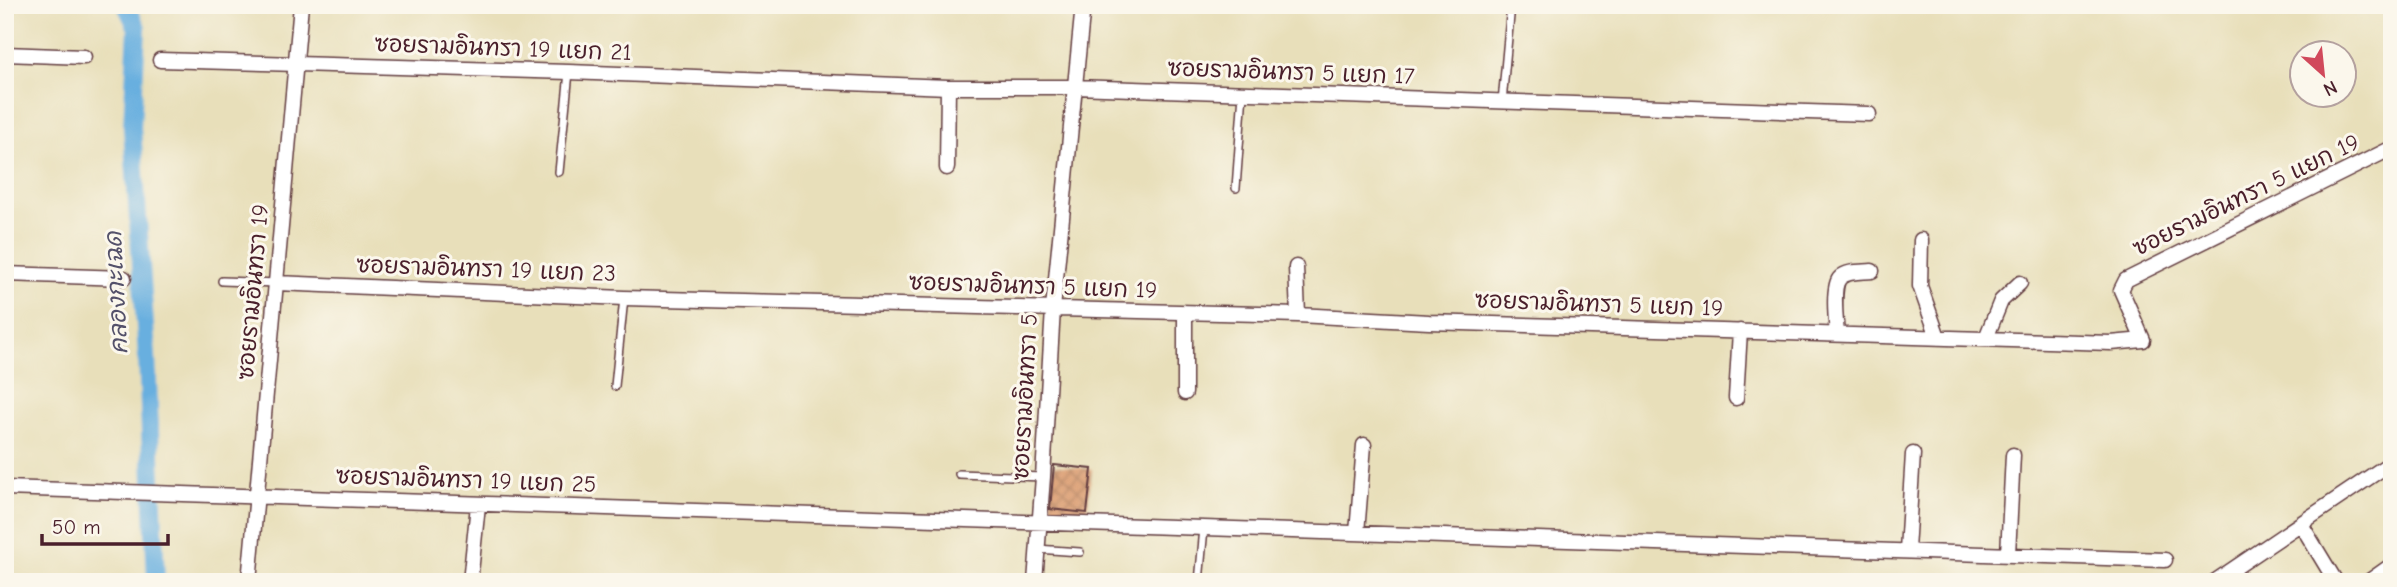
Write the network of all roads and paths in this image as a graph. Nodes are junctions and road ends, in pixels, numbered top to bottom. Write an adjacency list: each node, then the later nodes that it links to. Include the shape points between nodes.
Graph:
1 (301, 5): 7 (street, ซอยรามอินทรา 19)
2 (1083, 5): 11 (street, ซอยรามอินทรา 5)
3 (1511, 5): 13 (lane)
4 (5, 54): 5 (street)
5 (84, 57)
6 (160, 60): 7 (street, ซอยรามอินทรา 19 แยก 21)
7 (295, 64): 8 (street, ซอยรามอินทรา 19 แยก 21); 25 (street, ซอยรามอินทรา 19)
8 (569, 72): 9 (street, ซอยรามอินทรา 19 แยก 21); 17 (lane)
9 (710, 79): 10 (street, ซอยรามอินทรา 5 แยก 17)
10 (948, 87): 11 (street, ซอยรามอินทรา 5 แยก 17); 16 (street)
11 (1075, 87): 12 (street, ซอยรามอินทรา 5 แยก 17); 29 (street, ซอยรามอินทรา 5)
12 (1243, 93): 13 (street, ซอยรามอินทรา 5 แยก 17); 18 (lane)
13 (1502, 102): 14 (street, ซอยรามอินทรา 5 แยก 17)
14 (1870, 114)
15 (2392, 148): 35 (street, ซอยรามอินทรา 5 แยก 19, via 2126,280 2121,290 2143,340)
16 (947, 168)
17 (559, 172)
18 (1236, 188)
19 (1921, 240): 34 (street, via 1920,286)
20 (1296, 267): 31 (street)
21 (1872, 271): 33 (street, via 1848,273 1836,285)
22 (5, 274): 23 (street)
23 (124, 278)
24 (222, 281): 25 (lane)
25 (278, 283): 27 (street, ซอยรามอินทรา 19 แยก 23); 46 (street, ซอยรามอินทรา 19)
26 (2020, 283): 35 (street, via 2001,301)
27 (624, 298): 28 (street, ซอยรามอินทรา 19 แยก 23); 36 (lane)
28 (692, 300): 29 (street, ซอยรามอินทรา 5 แยก 19)
29 (1053, 309): 30 (street, ซอยรามอินทรา 5 แยก 19); 44 (street, ซอยรามอินทรา 5)
30 (1185, 314): 31 (street, ซอยรามอินทรา 5 แยก 19); 37 (street)
31 (1298, 316): 32 (street, ซอยรามอินทรา 5 แยก 19)
32 (1740, 331): 33 (street, ซอยรามอินทรา 5 แยก 19); 38 (street)
33 (1837, 334): 34 (street, ซอยรามอินทรา 5 แยก 19)
34 (1938, 337): 35 (street, ซอยรามอินทรา 5 แยก 19)
35 (1986, 338)
36 (615, 386)
37 (1185, 393)
38 (1736, 398)
39 (1364, 445): 51 (street)
40 (1913, 454): 53 (street)
41 (2013, 455): 55 (street)
42 (2392, 462): 49 (street)
43 (959, 474): 44 (lane)
44 (1044, 477): 48 (street, ซอยรามอินทรา 5)
45 (5, 488): 46 (street, ซอยรามอินทรา 19 แยก 25)
46 (257, 495): 47 (street, ซอยรามอินทรา 19 แยก 25); 58 (street, ซอยรามอินทรา 19)
47 (478, 505): 48 (street, ซอยรามอินทรา 19 แยก 25); 59 (street)
48 (1039, 522): 50 (street); 52 (street, ซอยรามอินทรา 5)
49 (2301, 524): 62 (street); 63 (street)
50 (1205, 528): 51 (street); 61 (lane)
51 (1357, 533): 53 (street)
52 (1037, 548): 54 (lane); 60 (street, ซอยรามอินทรา 5)
53 (1908, 550): 55 (street)
54 (1080, 552)
55 (2008, 554): 56 (street)
56 (2165, 561)
57 (2392, 565): 64 (street)
58 (249, 582)
59 (470, 582)
60 (1035, 582)
61 (1199, 582)
62 (2214, 582)
63 (2336, 582)
64 (2368, 582)

